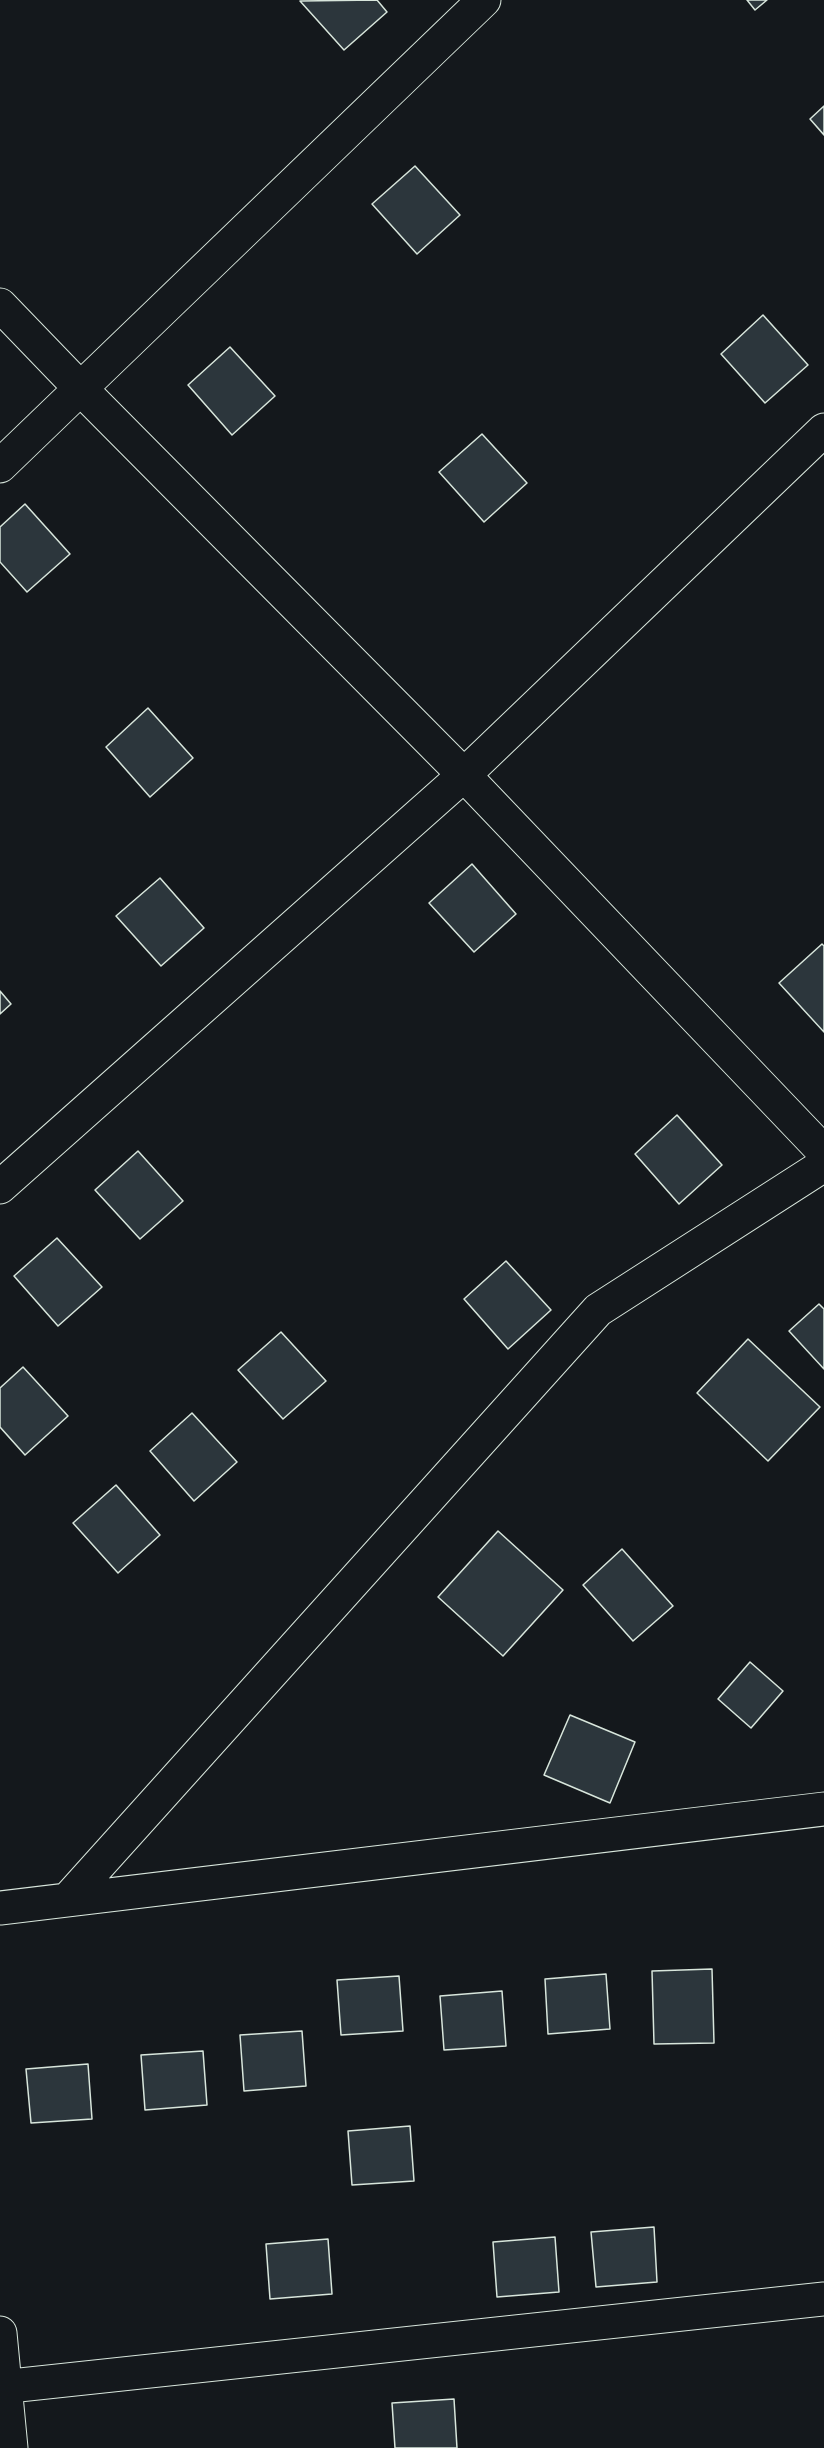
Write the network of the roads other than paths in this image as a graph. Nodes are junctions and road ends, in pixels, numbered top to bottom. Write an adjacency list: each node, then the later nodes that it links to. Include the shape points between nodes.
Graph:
1 (484, 0): 3 (street)
2 (0, 304): 3 (street)
3 (81, 389): 5 (street); 6 (street)
4 (824, 430): 6 (street)
5 (0, 466)
6 (464, 775): 7 (street); 9 (street)
7 (824, 1152)
8 (824, 1165): 11 (street, via 598,1310)
9 (0, 1187)
10 (824, 1809): 11 (street)
11 (68, 1899): 12 (street)
12 (0, 1908)
13 (824, 2298): 15 (street)
14 (0, 2333): 15 (street)
15 (3, 2387): 16 (street)
16 (11, 2448)

